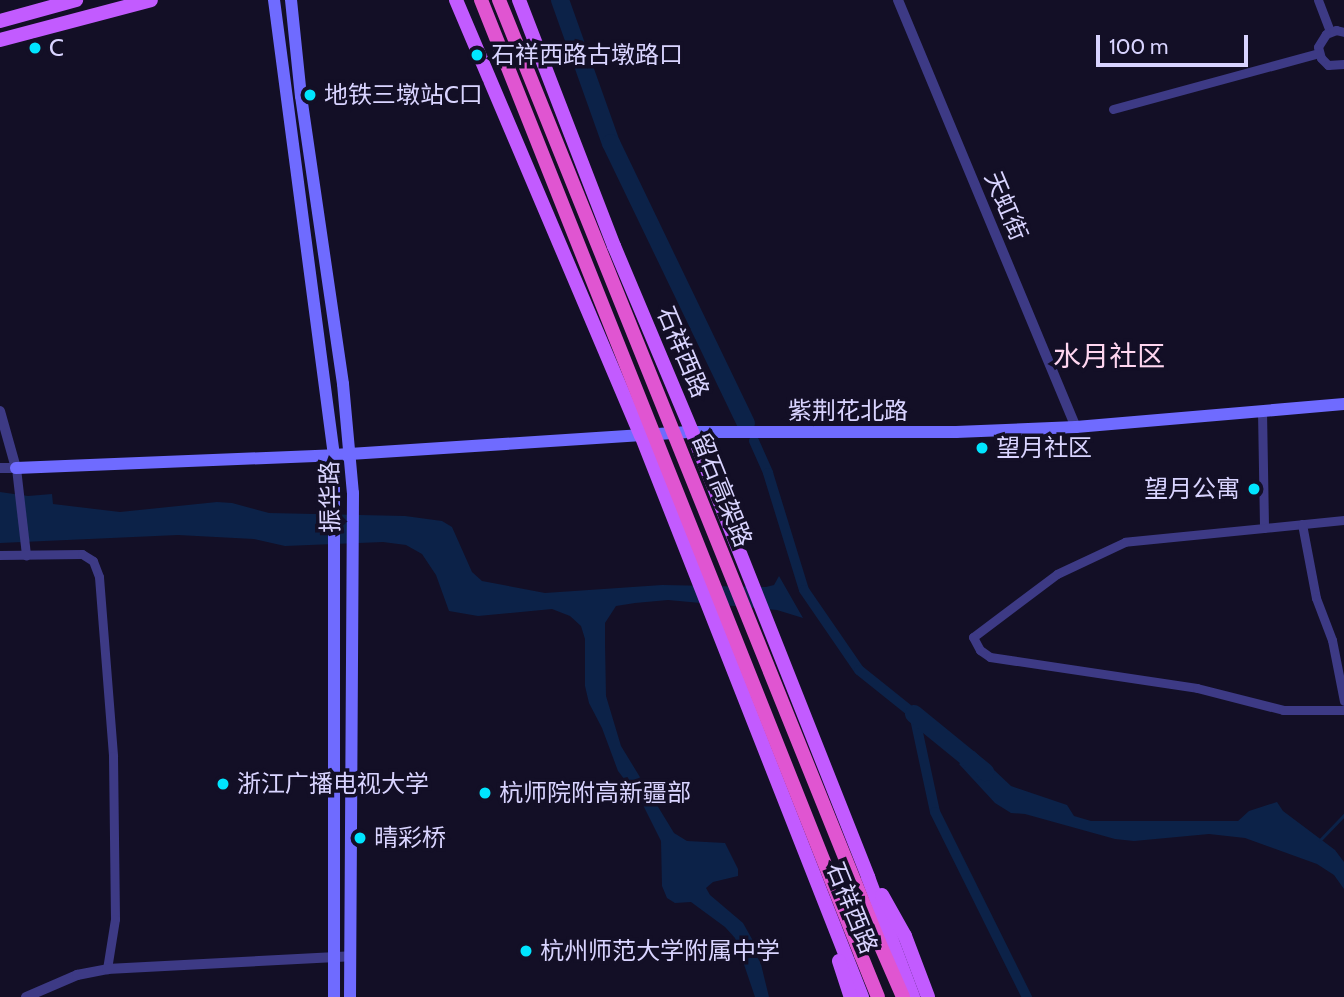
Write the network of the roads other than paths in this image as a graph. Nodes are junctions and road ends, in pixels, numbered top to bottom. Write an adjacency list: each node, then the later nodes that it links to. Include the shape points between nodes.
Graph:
1 (76, 0): 11 (main road)
2 (151, 0): 14 (main road)
3 (274, 0): 25 (main road, 振华路)
4 (291, 0): 24 (main road, 振华路)
5 (456, 0): 23 (main road, 石祥西路)
6 (481, 0): 45 (highway, 留石高架路, bridge)
7 (499, 0): 46 (highway, 留石高架路, bridge)
8 (519, 0): 22 (main road, 石祥西路)
9 (898, 0): 21 (street, 天虹街)
10 (1318, 0): 12 (street)
11 (0, 21)
12 (1330, 31): 13 (street); 15 (street, via 1319,42)
13 (1344, 32)
14 (0, 40)
15 (1319, 52): 16 (street, via 1328,65); 17 (street)
16 (1344, 64)
17 (1113, 109)
18 (1344, 404): 20 (main road, 紫荆花北路)
19 (0, 411): 27 (street)
20 (1262, 411): 21 (main road, 紫荆花北路); 30 (street)
21 (1076, 427): 22 (main road, 紫荆花北路)
22 (692, 432): 23 (main road, 紫荆花北路); 36 (main road, 石祥西路)
23 (641, 435): 24 (main road, 紫荆花北路); 35 (main road, 石祥西路)
24 (350, 453): 25 (main road, 紫荆花北路); 37 (main road, 振华路)
25 (334, 455): 27 (main road, 紫荆花北路); 38 (main road, 振华路)
26 (0, 468): 27 (street)
27 (16, 468): 32 (street)
28 (1344, 520): 29 (street)
29 (1302, 524): 30 (street); 33 (street)
30 (1264, 528): 34 (street, via 1125,542 1057,574 973,636 990,657 1197,688 1283,710)
31 (0, 555): 32 (street)
32 (26, 555): 39 (street, via 82,554 93,561 99,578 113,756 115,919)
33 (1344, 701)
34 (1344, 710)
35 (798, 836): 43 (main road, 石祥西路); 44 (main road, 石祥西路)
36 (868, 877): 47 (main road, 石祥西路); 48 (main road, 石祥西路, via 905,936)
37 (351, 956): 38 (street); 42 (main road, 振华路)
38 (335, 957): 39 (street); 41 (main road, 振华路)
39 (107, 969): 40 (street, via 77,975)
40 (26, 997)
41 (334, 997)
42 (350, 997)
43 (850, 997)
44 (862, 997)
45 (878, 997)
46 (903, 997)
47 (913, 997)
48 (928, 997)

